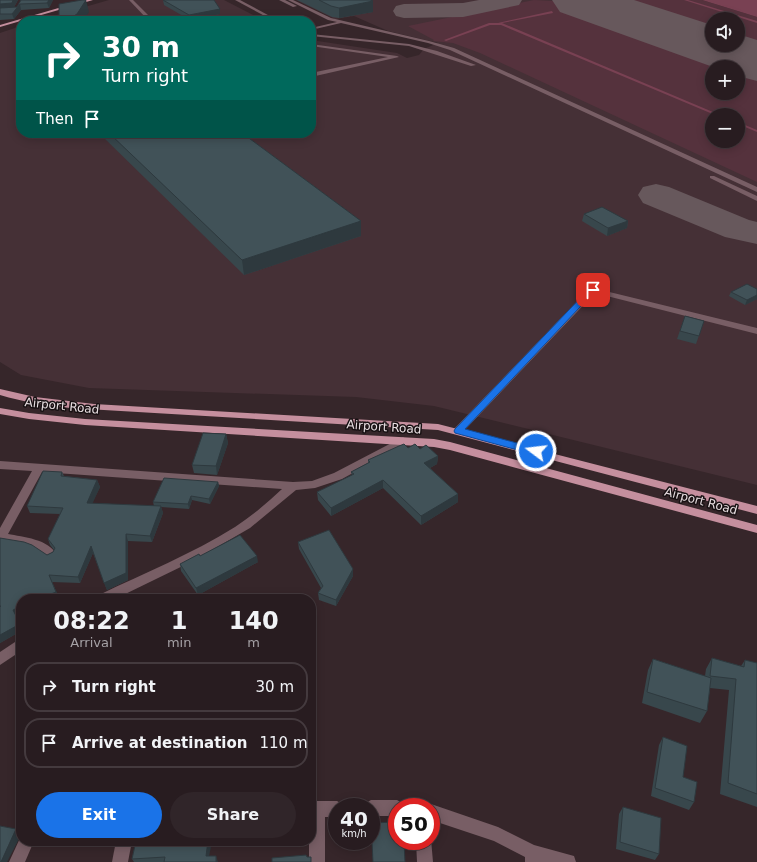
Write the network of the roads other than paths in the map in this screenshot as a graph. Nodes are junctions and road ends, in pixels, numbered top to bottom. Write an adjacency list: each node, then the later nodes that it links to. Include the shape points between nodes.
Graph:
1 (131, 0): 9 (street)
2 (237, 0): 10 (street)
3 (281, 0): 6 (street, via 307,12)
4 (290, 0): 6 (street)
5 (93, 1): 7 (main road); 8 (main road)
6 (314, 12): 11 (street)
7 (37, 16)
8 (43, 16)
9 (147, 16)
10 (267, 16)
11 (330, 19): 12 (street); 14 (street)
12 (324, 20)
13 (16, 22): 16 (main road)
14 (341, 22): 17 (street); 20 (street)
15 (16, 25): 18 (main road)
16 (0, 26)
17 (316, 28)
18 (0, 30)
19 (316, 36): 22 (street)
20 (429, 42): 22 (street); 23 (street)
21 (316, 46): 25 (street, via 397,57)
22 (417, 47): 24 (street, via 449,56)
23 (495, 68): 24 (street); 26 (street)
24 (486, 71): 27 (street)
25 (316, 74)
26 (654, 142): 27 (street); 30 (street)
27 (646, 145): 28 (street)
28 (701, 172)
29 (708, 175): 31 (street)
30 (757, 190)
31 (757, 199)
32 (757, 331): 38 (street, via 593,290)
33 (0, 392): 35 (main road, Airport Road, via 18,398 86,407)
34 (0, 411): 37 (main road, Airport Road, via 85,422)
35 (241, 415): 36 (main road, Airport Road); 37 (main road)
36 (404, 425): 38 (main road, Airport Road); 39 (main road)
37 (236, 431): 39 (main road, Airport Road)
38 (458, 431): 43 (main road, Airport Road)
39 (403, 441): 42 (street, via 331,479 313,485); 44 (main road, Airport Road, via 450,446)
40 (0, 465): 41 (street)
41 (39, 468): 42 (street); 45 (street)
42 (293, 486): 47 (street, via 240,530 186,560)
43 (757, 510)
44 (757, 529)
45 (0, 538): 46 (street, via 37,545)
46 (51, 555)
47 (114, 594)
48 (16, 648): 49 (street)
49 (0, 659)
50 (316, 809): 51 (street)
51 (328, 809)
52 (440, 815): 57 (street, via 491,833)
53 (316, 844): 60 (street)
54 (24, 846): 58 (street)
55 (123, 846): 59 (street)
56 (425, 850): 61 (street)
57 (532, 857): 62 (street)
58 (17, 862)
59 (120, 862)
60 (317, 862)
61 (426, 862)
62 (568, 862)

